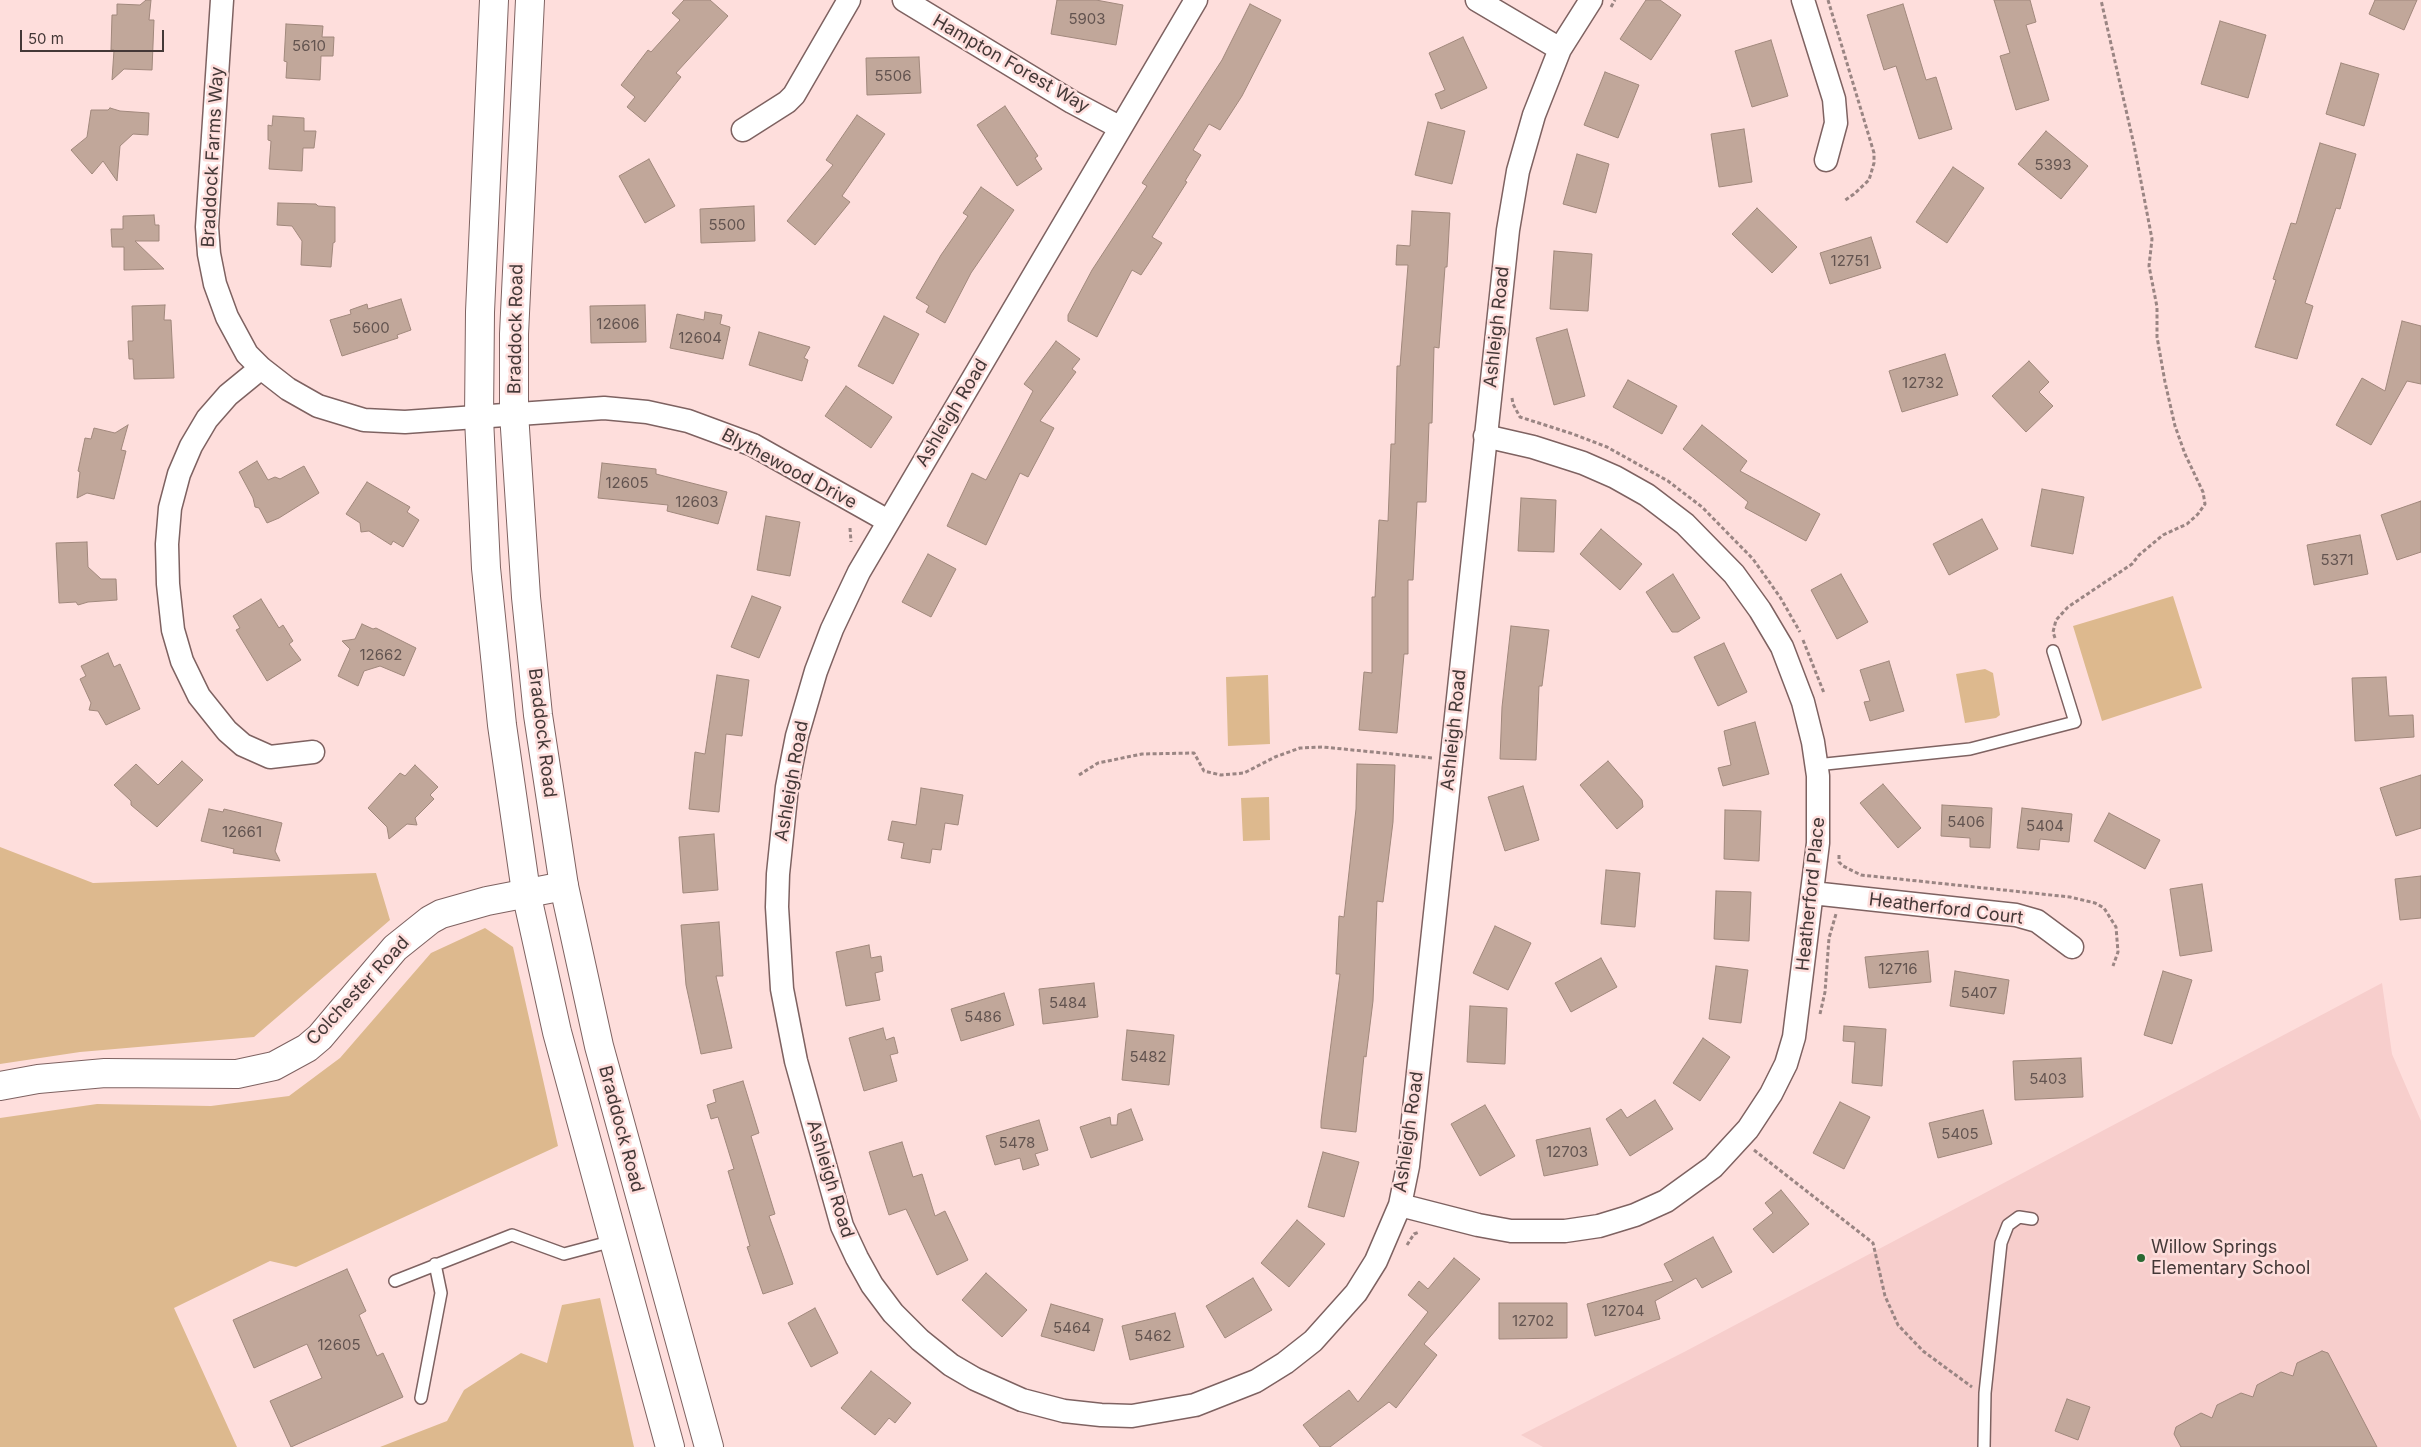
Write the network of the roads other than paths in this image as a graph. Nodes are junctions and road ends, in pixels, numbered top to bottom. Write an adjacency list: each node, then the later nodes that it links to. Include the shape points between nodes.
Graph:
1 (222, 0): 14 (street, Braddock Farms Way, via 208,254 227,316 247,354)
2 (494, 0): 16 (main road, Braddock Road, via 480,302)
3 (530, 0): 15 (main road, Braddock Road, via 514,334)
4 (849, 0): 12 (street, via 794,95)
5 (904, 0): 11 (street, Hampton Forest Way, via 1072,102)
6 (1196, 0): 11 (street, Ashleigh Road)
7 (1477, 0): 10 (street)
8 (1803, 0): 13 (street, via 1834,99 1836,123)
9 (1599, 7): 10 (street, Ashleigh Road)
10 (1560, 49): 17 (street, Ashleigh Road, via 1534,115 1518,171)
11 (1120, 127): 18 (street, Ashleigh Road)
12 (743, 130)
13 (1826, 160)
14 (260, 368): 16 (street, Braddock Farms Way, via 318,406 364,420 405,422); 20 (street, via 228,395 207,420 179,474 170,508 167,544 173,630 182,661 199,696 232,736 243,745 270,757)
15 (514, 413): 16 (street, Blythewood Drive); 18 (street, Blythewood Drive, via 604,408 688,420 753,445); 22 (main road, Braddock Road, via 526,597 538,715)
16 (479, 418): 23 (main road, Braddock Road, via 486,568 502,725)
17 (1484, 436): 21 (street, Heatherford Place, via 1533,447 1615,477 1647,495 1716,553 1760,610 1782,647 1803,702); 27 (street, Ashleigh Road, via 1408,1166)
18 (888, 521): 27 (street, Ashleigh Road, via 832,630 797,736 782,827 777,907 782,989 796,1062 842,1226 872,1285 893,1313 935,1353 1009,1395 1064,1411 1101,1416 1165,1412 1203,1402 1256,1381 1313,1341 1356,1293 1376,1261)
19 (2053, 651): 21 (lane, via 2075,722 1970,749)
20 (313, 752)
21 (1816, 765): 24 (street, Heatherford Place, via 1819,810)
22 (564, 886): 23 (main road, Colchester Road); 34 (main road, Braddock Road, via 604,1064)
23 (526, 892): 26 (main road, Colchester Road, via 430,920 395,948 320,1037 274,1066 237,1074 106,1073); 29 (main road, Braddock Road, via 557,1032)
24 (1812, 893): 25 (street, Heatherford Court, via 2016,915 2037,921); 27 (street, Heatherford Place, via 1794,1037 1752,1147 1713,1167 1666,1200 1635,1215 1565,1232 1511,1231)
25 (2072, 946)
26 (0, 1086)
27 (1400, 1205)
28 (2032, 1219): 35 (lane, via 2019,1217 2008,1225 2001,1242 1985,1393)
29 (613, 1242): 30 (lane, via 564,1254 512,1235); 33 (main road, Braddock Road)
30 (435, 1264): 31 (lane); 32 (lane, via 441,1293)
31 (395, 1281)
32 (421, 1398)
33 (670, 1447)
34 (708, 1447)
35 (1984, 1447)

